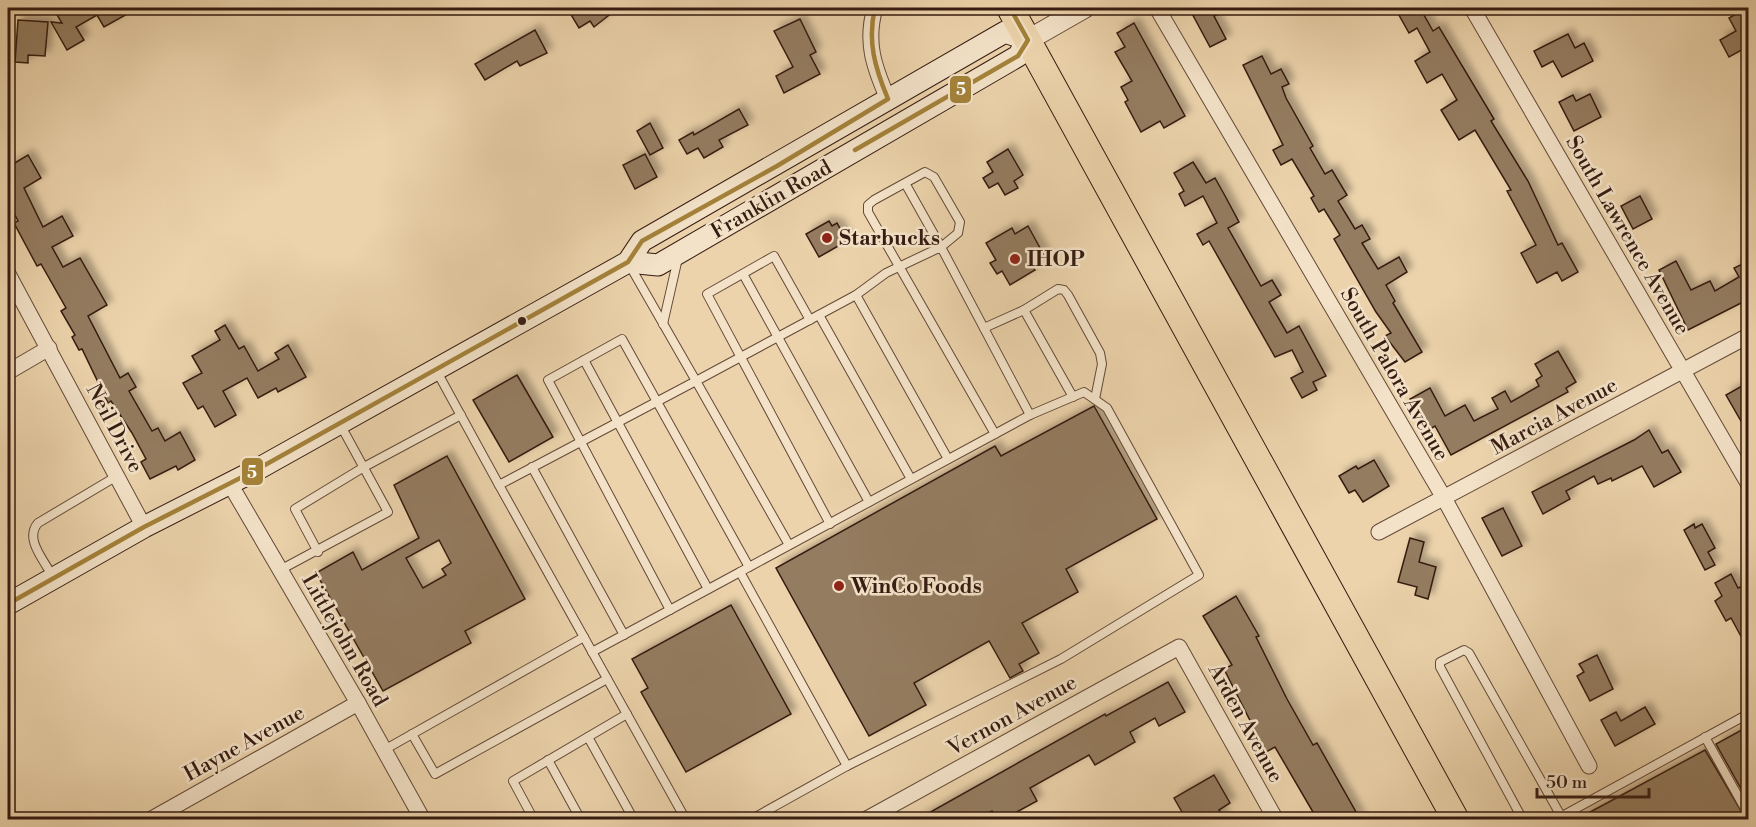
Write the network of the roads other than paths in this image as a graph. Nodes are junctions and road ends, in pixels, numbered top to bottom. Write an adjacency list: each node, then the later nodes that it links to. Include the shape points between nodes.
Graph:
1 (875, 8): 7 (street, via 870,25 872,58)
2 (1010, 8): 6 (highway)
3 (1084, 8): 6 (street)
4 (1156, 8): 47 (street, South Palora Avenue)
5 (1472, 8): 27 (street, South Lawrence Avenue)
6 (1028, 40): 7 (main road, Franklin Road, via 1005,32); 10 (main road, Franklin Road, via 1018,57); 87 (highway)
7 (888, 99): 11 (main road, Franklin Road, via 642,241)
8 (904, 183): 9 (lane); 9 (lane, via 925,172 934,177 960,222 958,232); 12 (lane, via 868,205 868,212)
9 (941, 247): 12 (lane); 20 (lane)
10 (680, 252): 11 (main road, Franklin Road, via 658,265); 19 (lane)
11 (628, 262): 19 (lane); 26 (main road, Franklin Road)
12 (901, 266): 15 (lane); 37 (lane)
13 (8, 274): 23 (street, Neil Drive)
14 (743, 274): 18 (lane, via 774,256); 21 (lane); 24 (lane, via 707,294)
15 (856, 295): 17 (lane); 39 (lane)
16 (1024, 310): 20 (lane); 30 (lane); 31 (lane, via 1058,290 1068,295 1100,353 1102,364)
17 (819, 315): 18 (lane); 43 (lane)
18 (810, 320): 21 (lane)
19 (663, 324): 29 (lane)
20 (984, 328): 34 (lane)
21 (779, 336): 24 (lane); 48 (lane)
22 (1749, 336): 27 (street, Marcia Avenue)
23 (49, 348): 28 (street); 42 (street, Neil Drive)
24 (741, 357): 29 (lane); 49 (lane)
25 (584, 360): 32 (lane, via 622,339); 35 (lane); 38 (lane, via 548,380)
26 (436, 370): 33 (lane); 36 (main road, Franklin Road)
27 (1683, 371): 44 (street, South Lawrence Avenue); 47 (street, Marcia Avenue)
28 (8, 372)
29 (696, 381): 32 (lane); 52 (lane)
30 (1073, 397): 31 (lane, via 1084,392); 34 (lane)
31 (1095, 399): 74 (lane, via 1107,408 1199,575 1061,659)
32 (656, 402): 35 (lane); 54 (lane)
33 (461, 415): 40 (lane); 46 (lane)
34 (1030, 415): 37 (lane)
35 (617, 422): 38 (lane); 58 (lane)
36 (339, 423): 40 (lane); 45 (main road, Franklin Road)
37 (995, 434): 39 (lane)
38 (580, 442): 41 (lane); 60 (lane)
39 (948, 459): 43 (lane)
40 (364, 467): 53 (lane, via 295,509); 53 (lane, via 388,512)
41 (532, 467): 46 (lane); 61 (lane)
42 (117, 476): 50 (street, Neil Drive); 57 (lane, via 33,529 31,537)
43 (911, 479): 48 (lane)
44 (1749, 483)
45 (230, 484): 50 (main road, Franklin Road); 55 (street, Littlejohn Road)
46 (500, 485): 62 (lane)
47 (1444, 498): 51 (street, Marcia Avenue); 75 (street, South Palora Avenue)
48 (869, 502): 49 (lane)
49 (830, 524): 52 (lane)
50 (144, 527): 57 (main road, Franklin Road)
51 (1379, 532)
52 (789, 545): 54 (lane)
53 (318, 552): 55 (lane)
54 (749, 567): 56 (lane)
55 (280, 570): 66 (street, Littlejohn Road)
56 (740, 572): 58 (lane); 74 (lane)
57 (54, 578): 59 (main road, Franklin Road)
58 (708, 589): 60 (lane)
59 (8, 604)
60 (670, 610): 61 (lane)
61 (624, 634): 64 (lane)
62 (584, 637): 64 (lane); 69 (lane)
63 (1179, 647): 85 (street, Vernon Avenue); 86 (street, Arden Avenue)
64 (592, 652): 65 (lane)
65 (607, 679): 67 (lane); 69 (lane, via 435,774)
66 (358, 703): 72 (street, Littlejohn Road); 78 (street, Hayne Avenue)
67 (627, 714): 70 (lane); 83 (lane)
68 (1749, 714): 71 (lane)
69 (412, 734): 72 (lane)
70 (588, 737): 73 (lane); 82 (lane)
71 (1705, 737): 76 (lane); 77 (lane)
72 (384, 750): 79 (street, Littlejohn Road)
73 (548, 760): 80 (lane, via 513,781); 81 (lane)
74 (847, 766): 84 (lane)
75 (1589, 766)
76 (1749, 814)
77 (1558, 818): 88 (lane, via 1464,650 1440,662 1440,667)
78 (150, 819)
79 (423, 819)
80 (534, 819)
81 (580, 819)
82 (634, 819)
83 (686, 819)
84 (750, 819)
85 (865, 819)
86 (1276, 819)
87 (1456, 819)
88 (1523, 819)

